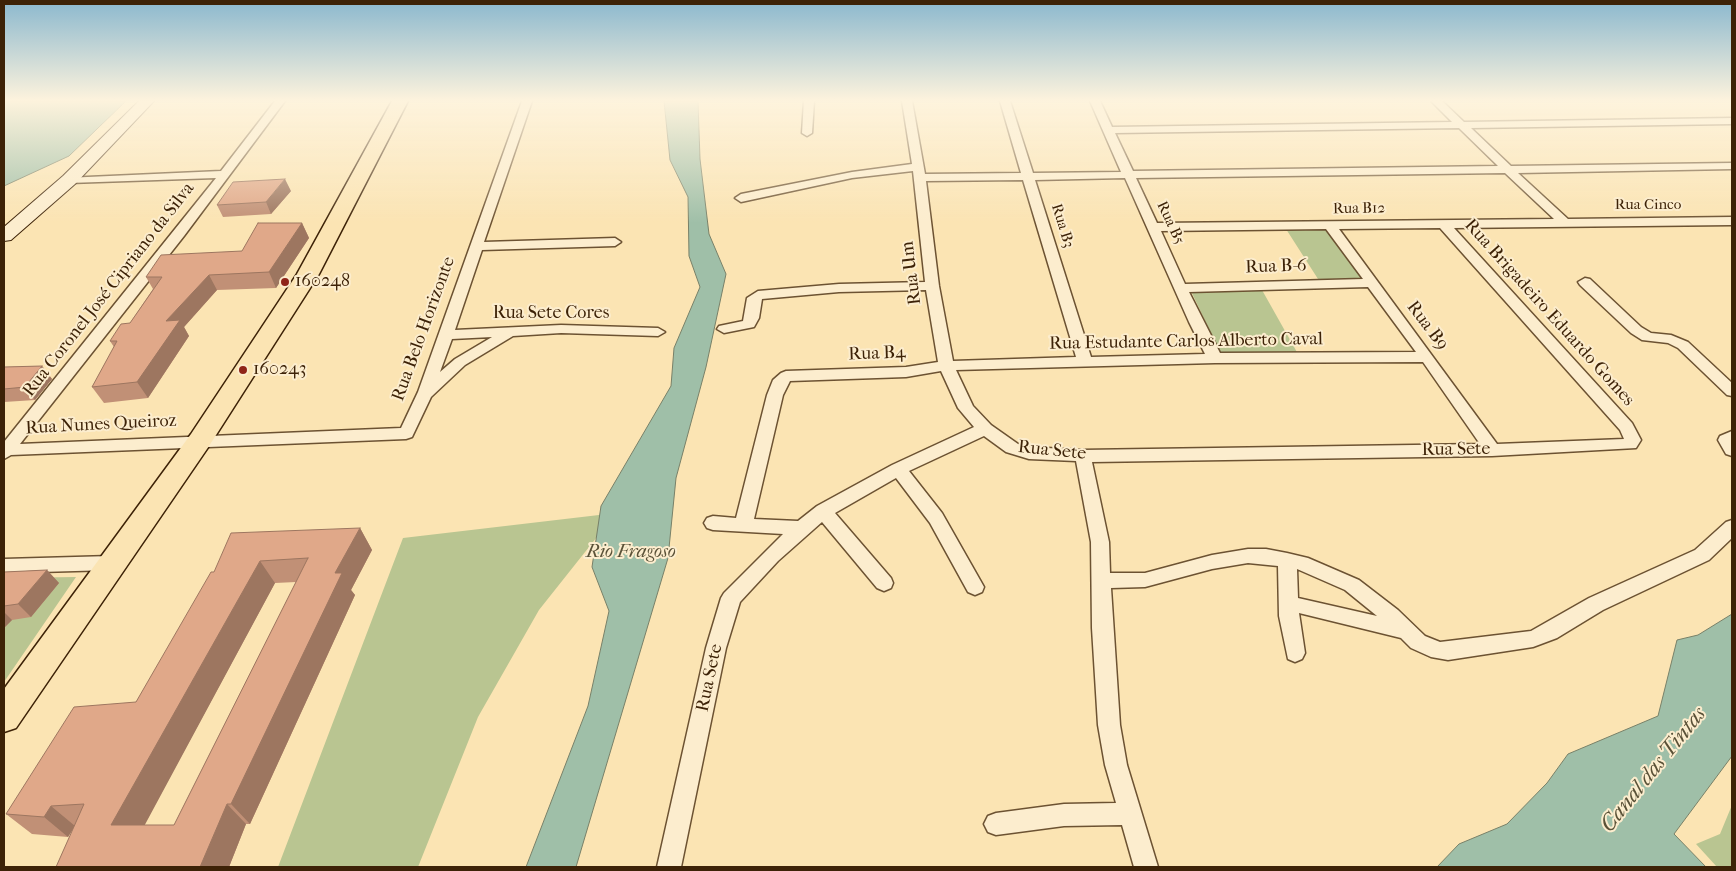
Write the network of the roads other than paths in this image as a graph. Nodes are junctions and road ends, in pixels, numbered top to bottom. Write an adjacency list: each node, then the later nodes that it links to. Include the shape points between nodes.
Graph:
1 (107, 142): 15 (main road)
2 (249, 142): 12 (street, Rua Coronel José Cipriano da Silva)
3 (378, 142): 42 (main road, via 308,274)
4 (512, 142): 24 (street, Rua Belo Horizonte)
5 (914, 142): 11 (street, Rua Um)
6 (1018, 142): 14 (street, Rua B3)
7 (1115, 142): 13 (street, Rua B5)
8 (1479, 142): 10 (street)
9 (1732, 166): 10 (street)
10 (1508, 169): 13 (street); 18 (street)
11 (919, 173): 14 (street); 16 (street, via 852,175); 27 (street, Rua Um)
12 (224, 174): 15 (street); 45 (street, Rua Coronel José Cipriano da Silva)
13 (1129, 175): 14 (street); 21 (street, Rua B5)
14 (1029, 176): 35 (street, Rua B3)
15 (69, 180): 22 (main road)
16 (741, 198)
17 (1732, 221): 18 (street, Rua Cinco)
18 (1564, 222): 19 (street, Rua B12)
19 (1443, 224): 20 (street, Rua B12); 39 (street, Rua Brigadeiro Eduardo Gomes)
20 (1330, 226): 21 (street, Rua B12); 26 (street, Rua B9)
21 (1154, 227): 28 (street, Rua B5)
22 (4, 236)
23 (615, 242): 24 (street)
24 (475, 246): 32 (street, Rua Belo Horizonte)
25 (1585, 282): 37 (street, via 1636,330 1647,337 1671,339 1683,345)
26 (1372, 283): 28 (street, Rua B-6); 33 (street, Rua B9)
27 (932, 286): 29 (street, via 770,292 754,298 749,324); 36 (street, Rua Um)
28 (1181, 288): 34 (street, Rua B5)
29 (724, 329)
30 (513, 332): 31 (street, Rua Sete Cores, via 562,329); 32 (street, Rua Sete Cores); 38 (street, via 460,362 445,374)
31 (658, 332)
32 (446, 335): 38 (street, Rua Belo Horizonte)
33 (1427, 357): 34 (street, Rua Estudante Carlos Alberto Caval); 43 (street, Rua B9)
34 (1215, 358): 35 (street, Rua Estudante Carlos Alberto Caval)
35 (1085, 362): 36 (street, Rua Estudante Carlos Alberto Caval)
36 (946, 366): 40 (street, Rua Um, via 966,408); 50 (street, Rua B4, via 906,372 786,376 775,395)
37 (1732, 391)
38 (421, 403): 42 (street, Rua Belo Horizonte, via 406,433)
39 (1626, 427): 43 (street, Rua Sete, via 1633,440 1621,446)
40 (985, 429): 46 (street, Rua Sete, via 1012,448 1029,453); 47 (street, Rua Sete)
41 (1732, 436): 44 (street, via 1726,440)
42 (200, 440): 45 (street, Rua Nunes Queiroz); 54 (main road)
43 (1492, 450): 46 (street, Rua Sete)
44 (1732, 450)
45 (5, 451)
46 (1082, 456): 56 (street, via 1100,542)
47 (898, 469): 48 (street, Rua Sete); 58 (street, via 936,518)
48 (823, 512): 51 (street, Rua Sete); 57 (street)
49 (713, 523): 50 (street)
50 (744, 523): 51 (street)
51 (801, 528): 65 (street, Rua Sete, via 731,598 716,648)
52 (1732, 528): 60 (street, via 1702,555 1596,604 1550,632 1533,638 1438,651 1418,642)
53 (1287, 560): 56 (street, via 1248,556 1145,580); 59 (street); 60 (street, via 1352,585)
54 (111, 563): 55 (street); 62 (main road)
55 (4, 566)
56 (1102, 581): 63 (street, via 1109,725)
57 (884, 583)
58 (975, 587)
59 (1288, 603): 60 (street); 61 (street)
60 (1406, 631)
61 (1295, 653)
62 (4, 717)
63 (1130, 814): 64 (street, via 1071,815); 66 (street)
64 (996, 824)
65 (669, 867)
66 (1146, 867)

